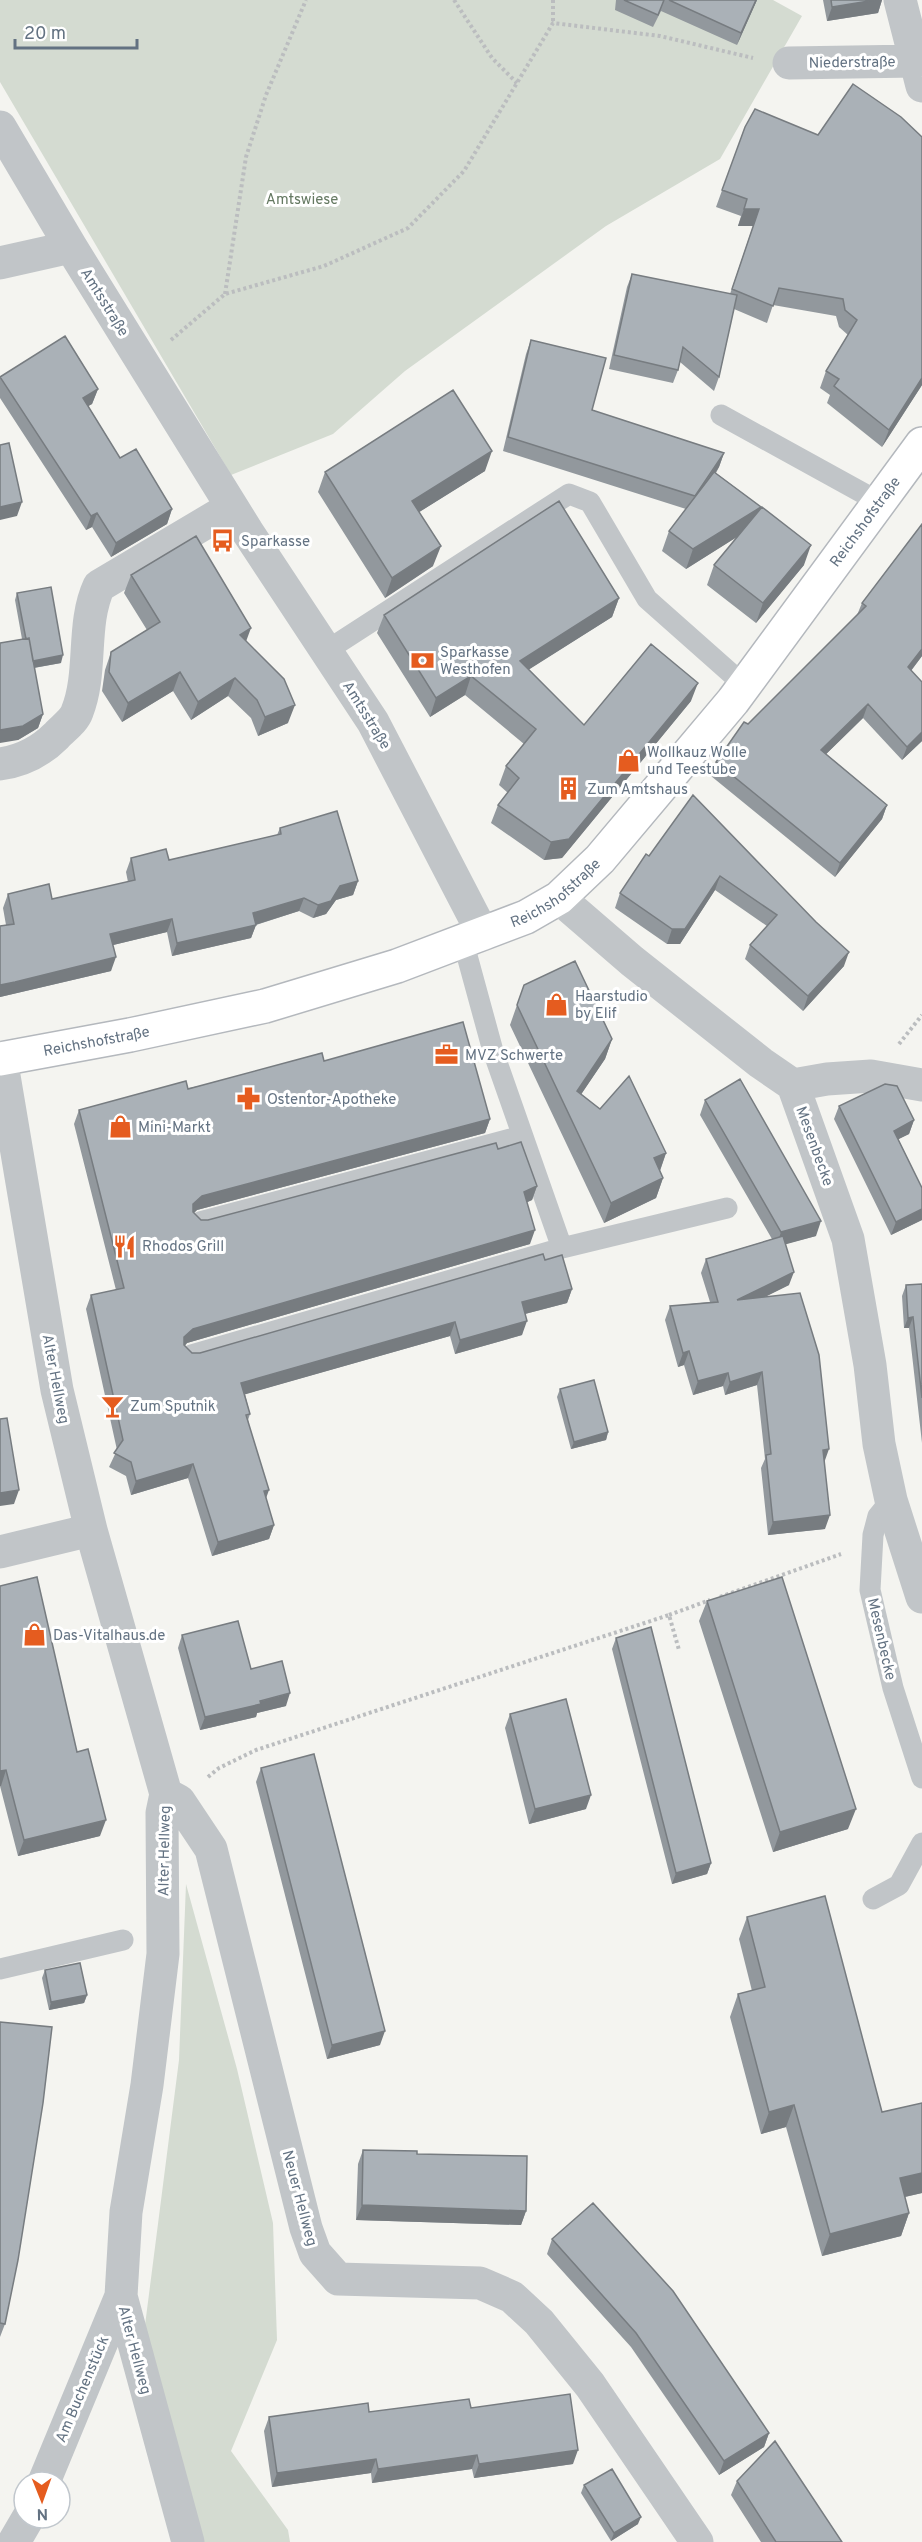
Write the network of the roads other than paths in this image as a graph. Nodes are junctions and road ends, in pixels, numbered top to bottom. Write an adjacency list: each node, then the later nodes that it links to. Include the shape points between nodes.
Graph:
1 (900, 0): 3 (street, Niederstraße)
2 (789, 63): 3 (street, Niederstraße)
3 (919, 74)
4 (0, 127): 5 (street, Amtsstraße)
5 (71, 247): 6 (street); 10 (street, Amtsstraße)
6 (0, 263)
7 (721, 415): 9 (lane)
8 (922, 444): 9 (street, Reichshofstraße)
9 (879, 502): 12 (street, Reichshofstraße)
10 (232, 507): 11 (street, Amtsstraße); 13 (street, via 99,586 92,602 77,714 48,744 21,761)
11 (326, 651): 12 (lane, via 569,494 590,502 647,599); 15 (street, Amtsstraße, via 388,750)
12 (744, 685): 14 (street, Reichshofstraße, via 600,858)
13 (0, 764)
14 (559, 898): 15 (street, Reichshofstraße, via 526,917); 17 (street, via 632,962)
15 (473, 938): 16 (street, Reichshofstraße, via 265,1006); 19 (lane, via 493,1051)
16 (1, 1059): 25 (street, Alter Hellweg, via 57,1390)
17 (793, 1085): 18 (street, via 827,1078 871,1076); 24 (street, Mesenbecke, via 848,1239)
18 (922, 1085)
19 (522, 1136): 21 (lane); 22 (lane)
20 (727, 1208): 22 (lane)
21 (200, 1222)
22 (562, 1248): 23 (lane)
23 (191, 1355)
24 (891, 1500): 27 (street, Mesenbecke); 28 (lane, Mesenbecke, via 878,1516 871,1552 870,1590 893,1688)
25 (91, 1530): 26 (street); 29 (street, Alter Hellweg)
26 (0, 1552)
27 (922, 1597)
28 (922, 1778)
29 (173, 1797): 34 (street, Alter Hellweg, via 162,1813 164,1954 126,2212); 37 (street, Neuer Hellweg, via 211,1849 315,2253 338,2279 480,2283 512,2297 539,2322 590,2385)
30 (922, 1843): 31 (lane, via 899,1885)
31 (873, 1899)
32 (123, 1940): 33 (lane)
33 (0, 1969)
34 (121, 2296): 35 (street, Am Buchenstück); 36 (street, Alter Hellweg)
35 (49, 2470)
36 (188, 2542)
37 (697, 2542)

